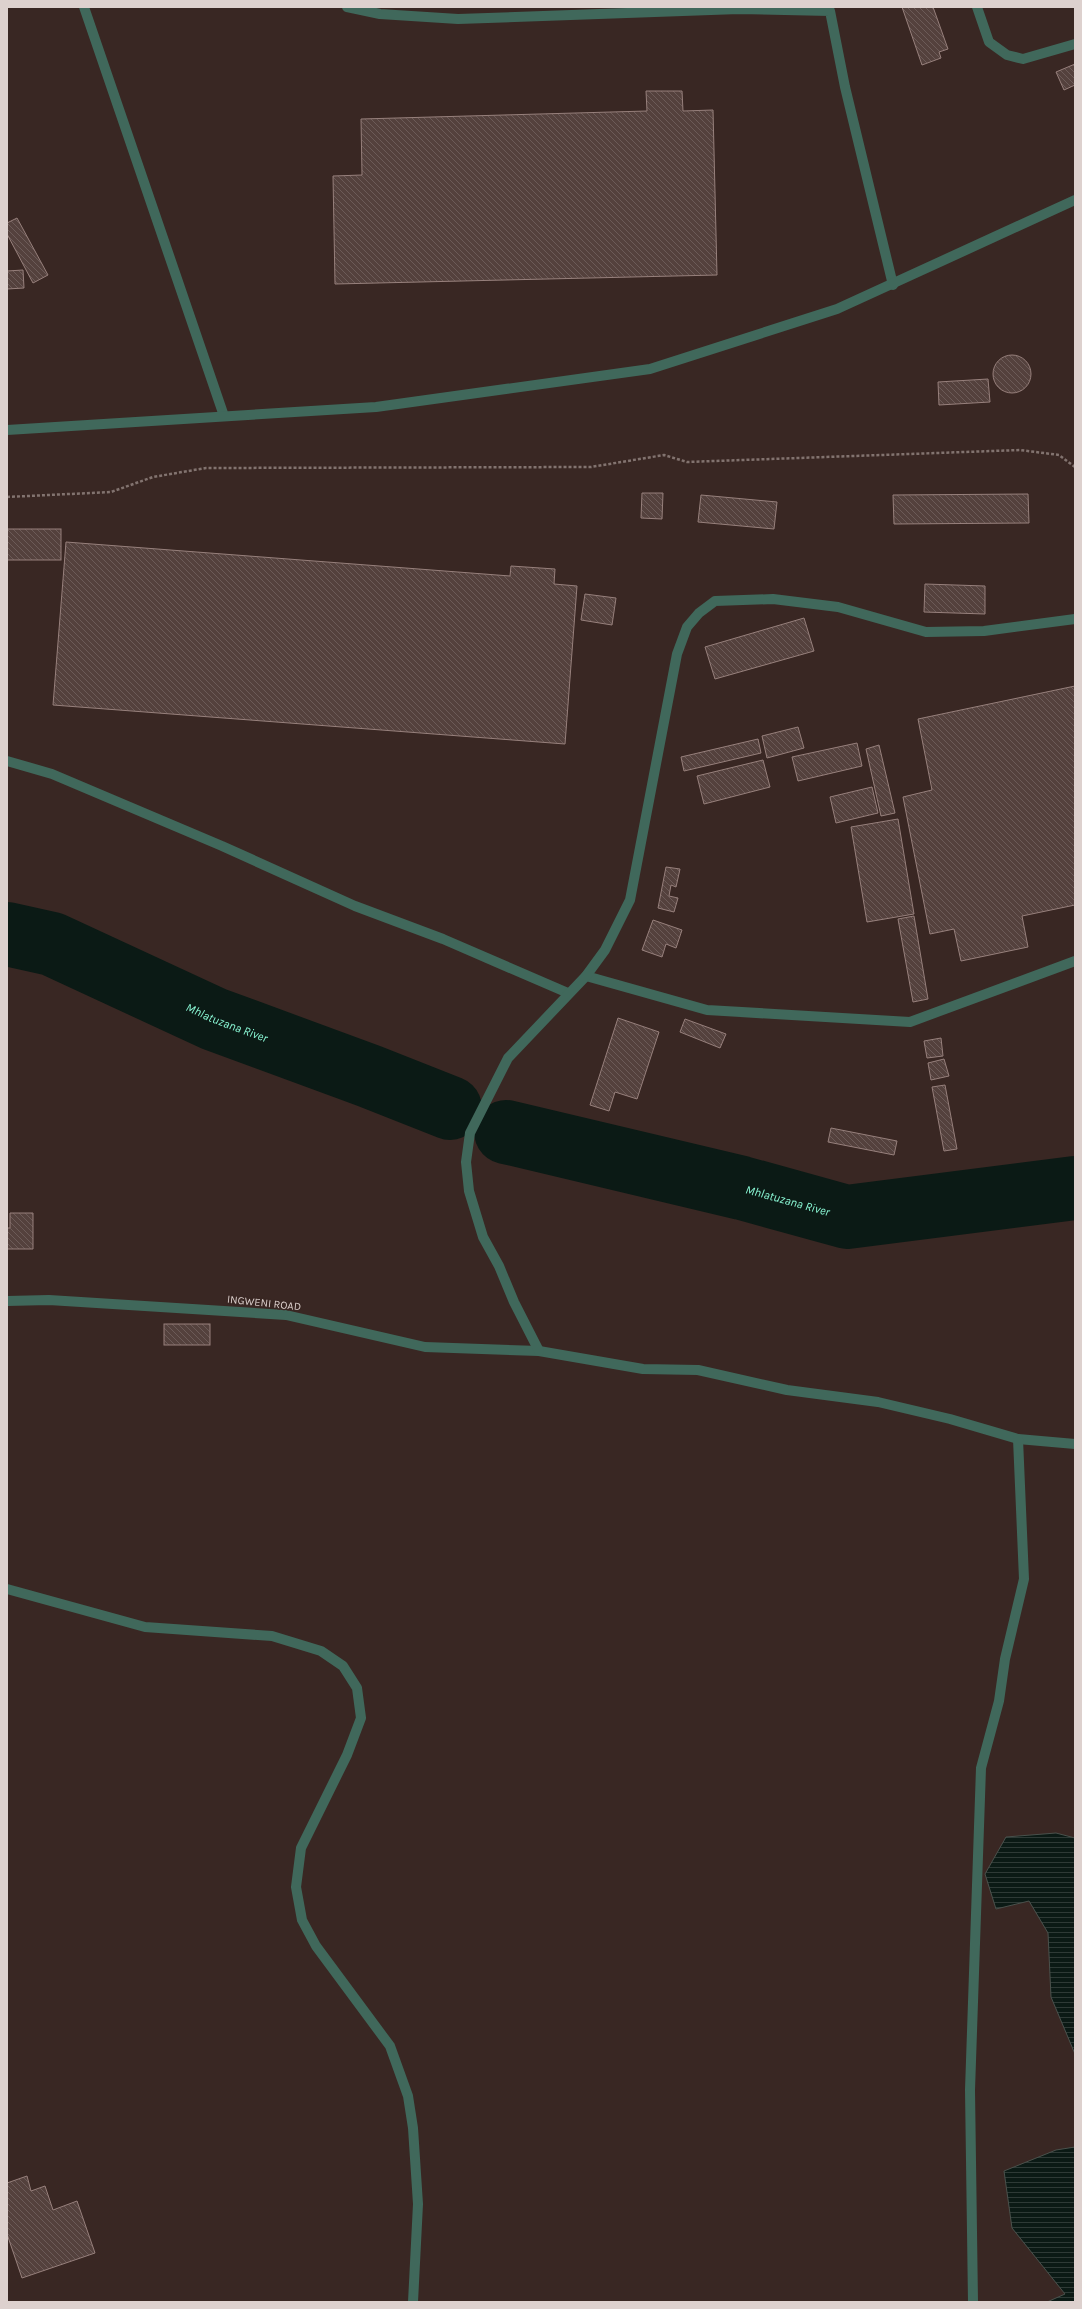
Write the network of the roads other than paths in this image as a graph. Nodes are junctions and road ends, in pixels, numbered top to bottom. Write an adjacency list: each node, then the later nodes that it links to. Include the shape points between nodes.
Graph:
1 (84, 7): 8 (street)
2 (347, 7): 4 (street, via 380,14 458,19 739,9)
3 (977, 7): 5 (street, via 988,42 1008,55 1023,59)
4 (829, 9): 7 (street, via 845,87)
5 (1075, 44)
6 (1075, 200): 7 (street)
7 (893, 284): 8 (street, via 836,309 650,369 376,407)
8 (224, 416): 9 (street)
9 (7, 430)
10 (1075, 619): 13 (street, via 984,631 926,632 838,607 773,599 715,601 699,613 687,628 677,654 630,900 605,950)
11 (7, 761): 14 (street, via 52,774 355,906 443,939)
12 (1075, 961): 13 (street, via 910,1022 707,1010)
13 (586, 976): 14 (street)
14 (568, 993): 16 (street, via 508,1058 470,1133 466,1162 469,1191 483,1237)
15 (7, 1301): 16 (street, INGWENI ROAD, via 49,1300 286,1315 425,1347)
16 (539, 1351): 17 (street, INGWENI ROAD, via 643,1369 698,1370 787,1390 878,1402)
17 (1018, 1439): 18 (street, INGWENI ROAD); 21 (street, via 1024,1579 1005,1659 999,1701 981,1768 970,2090)
18 (1075, 1444)
19 (7, 1589): 20 (street, via 145,1627 272,1636 321,1650 343,1666 357,1688 361,1718 347,1755 302,1848 296,1887 302,1920 316,1946 390,2046 408,2096 413,2128 418,2204)
20 (413, 2302)
21 (973, 2302)

